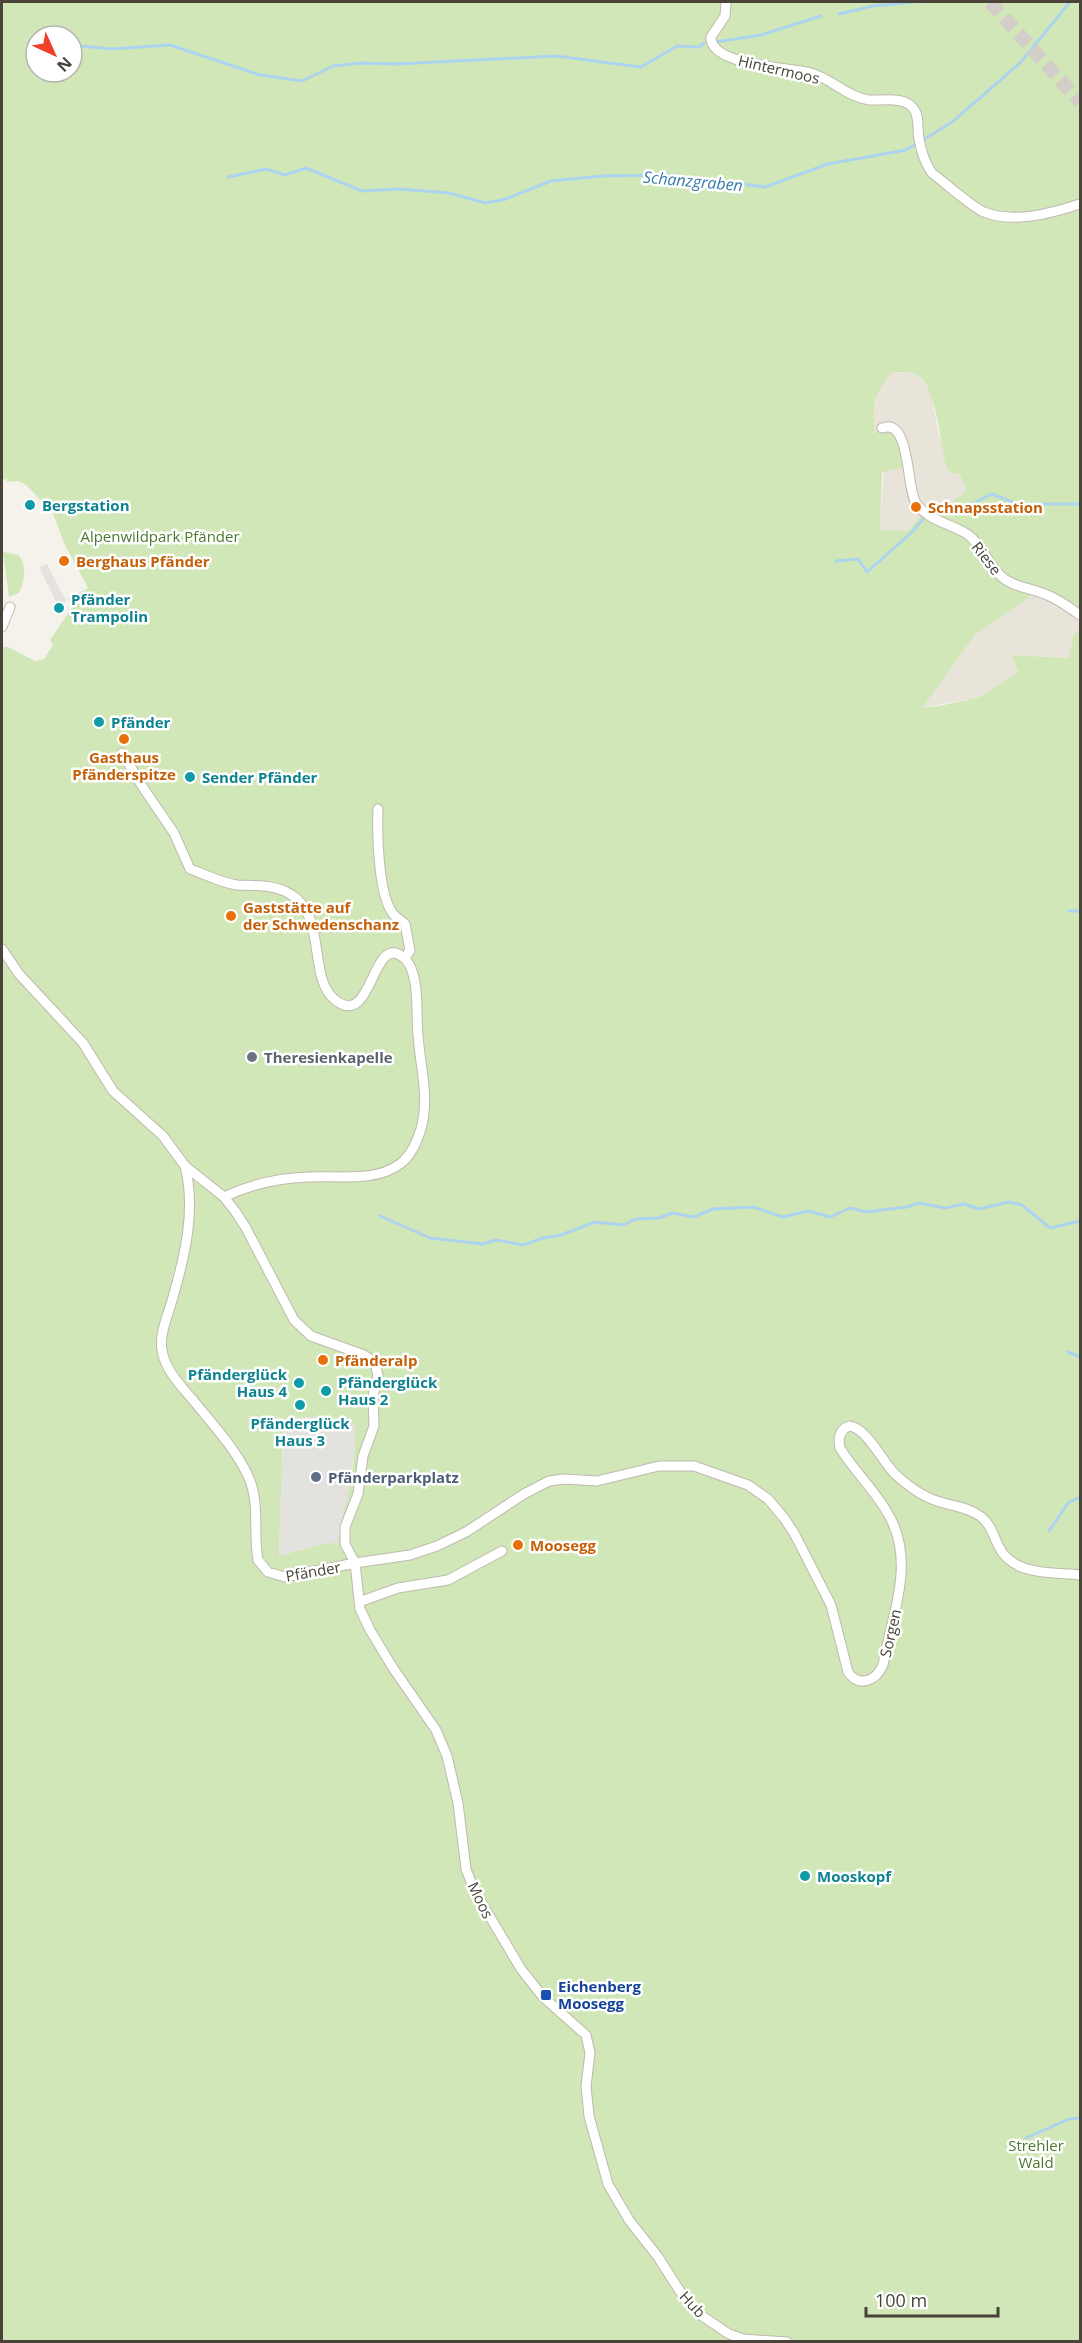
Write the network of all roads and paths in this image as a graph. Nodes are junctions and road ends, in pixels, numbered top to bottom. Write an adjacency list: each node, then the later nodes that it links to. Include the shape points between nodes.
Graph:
1 (726, 2): 2 (street, Hintermoos, via 725,16 711,37 712,48 734,59 811,73 854,96 909,105 916,113 920,143 932,173 984,212 1026,216 1060,212)
2 (1080, 204)
3 (882, 428): 5 (street, Riese, via 893,428 903,440 913,497 924,511 968,534 1003,578 1061,601)
4 (10, 607): 6 (street)
5 (1080, 615)
6 (2, 627)
7 (122, 753): 10 (street, via 174,833 190,868 225,882 280,889 298,901 310,922 325,988 338,1002 350,1005 361,999 387,955 396,953)
8 (378, 809): 10 (street, via 381,876 393,914 405,924 410,950)
9 (2, 949): 11 (street, Pfänder, via 19,974 83,1043 113,1091 163,1136)
10 (405, 958): 12 (street, via 415,989 425,1093 422,1124 409,1154 375,1175 271,1181)
11 (185, 1166): 12 (street, Pfänder); 14 (street, Pfänder, via 189,1180 186,1241 162,1341 166,1364 224,1438 249,1479 255,1504 256,1551 262,1567 285,1577)
12 (224, 1197): 14 (street, Pfänder, via 246,1228 294,1320 317,1340 371,1358 378,1370 373,1396 374,1425 363,1456 358,1494 344,1532 346,1550)
13 (502, 1551): 16 (street, via 448,1580 398,1588)
14 (355, 1563): 15 (street, Sorgen, via 437,1546 549,1481 597,1481 672,1465 694,1466 748,1485 768,1499 794,1533 831,1605 848,1672 863,1682 875,1678 883,1665 900,1591 901,1554 888,1513 840,1448 839,1435 854,1426 913,1489 980,1516 1009,1561 1029,1570); 16 (street, Moos)
15 (1080, 1575)
16 (359, 1602): 17 (street, Moos, via 370,1630 436,1730 447,1755 466,1869 479,1900 520,1969 543,1997 586,2035 590,2053 586,2086 589,2116 608,2184)
17 (629, 2220): 18 (street, Hub, via 685,2299 702,2316 743,2339)
18 (787, 2342)

